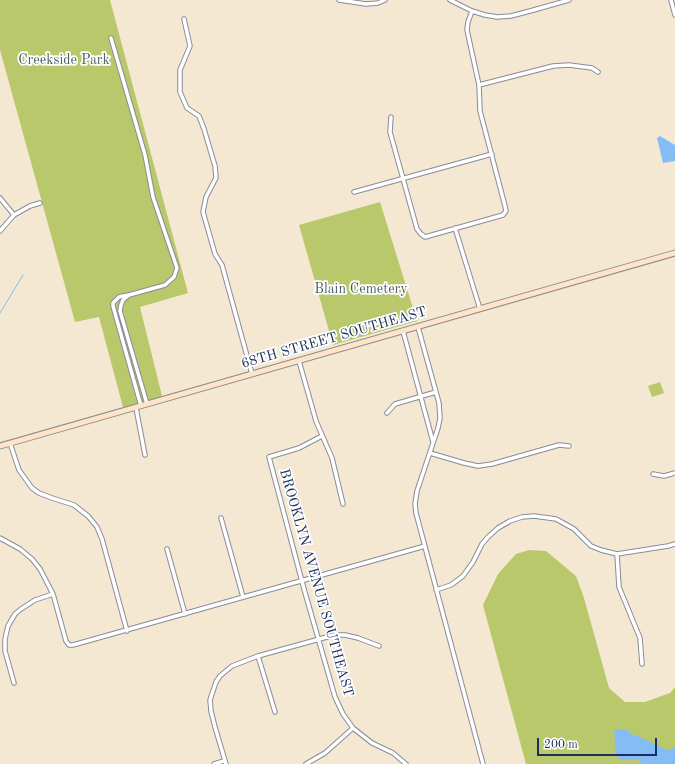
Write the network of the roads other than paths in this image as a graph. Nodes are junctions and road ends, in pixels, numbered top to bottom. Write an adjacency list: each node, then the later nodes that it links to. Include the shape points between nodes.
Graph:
1 (339, 0): 2 (street, via 366,4)
2 (384, 0)
3 (450, 0): 6 (street)
4 (569, 0): 6 (street, via 511,16 485,16)
5 (671, 0): 7 (street)
6 (472, 11): 11 (street, via 467,30)
7 (675, 15)
8 (184, 19): 27 (street, via 190,46 180,70 180,92 187,108 199,116 215,166 216,178 206,197 203,212 215,254 222,265)
9 (111, 38): 22 (street, via 146,155 152,197 176,268 174,278 165,285)
10 (598, 72): 11 (street, via 592,68 558,66)
11 (479, 85): 13 (street, via 480,111)
12 (391, 117): 14 (street, via 390,132)
13 (492, 154): 14 (street); 19 (street, via 506,211 503,215)
14 (403, 179): 15 (street); 19 (street, via 417,229 425,237)
15 (354, 192)
16 (0, 198): 18 (street)
17 (40, 203): 18 (street)
18 (14, 215): 20 (street)
19 (456, 228): 23 (street)
20 (0, 231)
21 (675, 253): 23 (main road, 68TH STREET SOUTHEAST)
22 (128, 295): 30 (street, via 123,300 120,311); 31 (street, via 119,297 113,306)
23 (480, 309): 24 (main road, 68TH STREET SOUTHEAST)
24 (418, 327): 25 (main road, 68TH STREET SOUTHEAST); 28 (street)
25 (403, 331): 26 (main road, 68TH STREET SOUTHEAST); 29 (street)
26 (299, 361): 27 (main road, 68TH STREET SOUTHEAST); 33 (street, via 311,407)
27 (252, 374): 30 (main road, 68TH STREET SOUTHEAST)
28 (436, 392): 29 (street); 35 (street, via 440,418)
29 (421, 396): 32 (street, via 395,404); 35 (street)
30 (147, 404): 31 (main road, 68TH STREET SOUTHEAST)
31 (138, 407): 34 (main road, 68TH STREET SOUTHEAST); 39 (street)
32 (387, 413)
33 (322, 436): 42 (street, via 332,458); 49 (street, BROOKLYN AVENUE SOUTHEAST, via 299,448 268,457)
34 (10, 443): 36 (main road, 68TH STREET SOUTHEAST); 54 (street, via 18,470 32,488 46,496 74,505 97,527)
35 (433, 443): 38 (street)
36 (0, 446)
37 (569, 446): 38 (street, via 559,445 478,466)
38 (430, 453): 46 (street, via 415,504)
39 (145, 455)
40 (675, 473): 41 (street, via 664,476)
41 (653, 474)
42 (343, 504)
43 (220, 518): 52 (street)
44 (0, 538): 51 (street, via 16,546 32,559 44,575)
45 (675, 544): 48 (street)
46 (425, 546): 49 (street); 50 (street)
47 (167, 550): 53 (street)
48 (617, 554): 50 (street, via 591,546 574,529 556,520 534,516 522,517 510,520 498,528 482,544 463,576 451,585); 58 (street, via 619,587 640,638)
49 (302, 581): 52 (street); 55 (street, BROOKLYN AVENUE SOUTHEAST)
50 (436, 590): 66 (street)
51 (53, 594): 54 (street, via 69,645); 59 (street, via 35,600 21,609 8,626 5,650)
52 (243, 597): 53 (street)
53 (185, 614): 54 (street)
54 (127, 630)
55 (318, 640): 56 (street, via 334,635 345,635); 57 (street); 61 (street, BROOKLYN AVENUE SOUTHEAST, via 335,697)
56 (379, 646)
57 (258, 656): 60 (street); 62 (street, via 232,666 220,676 212,692 210,711)
58 (642, 664)
59 (14, 683)
60 (275, 712)
61 (353, 728): 64 (street, via 325,753); 65 (street, BROOKLYN AVENUE SOUTHEAST)
62 (225, 762): 63 (street)
63 (214, 764)
64 (306, 764)
65 (406, 764)
66 (483, 764)

